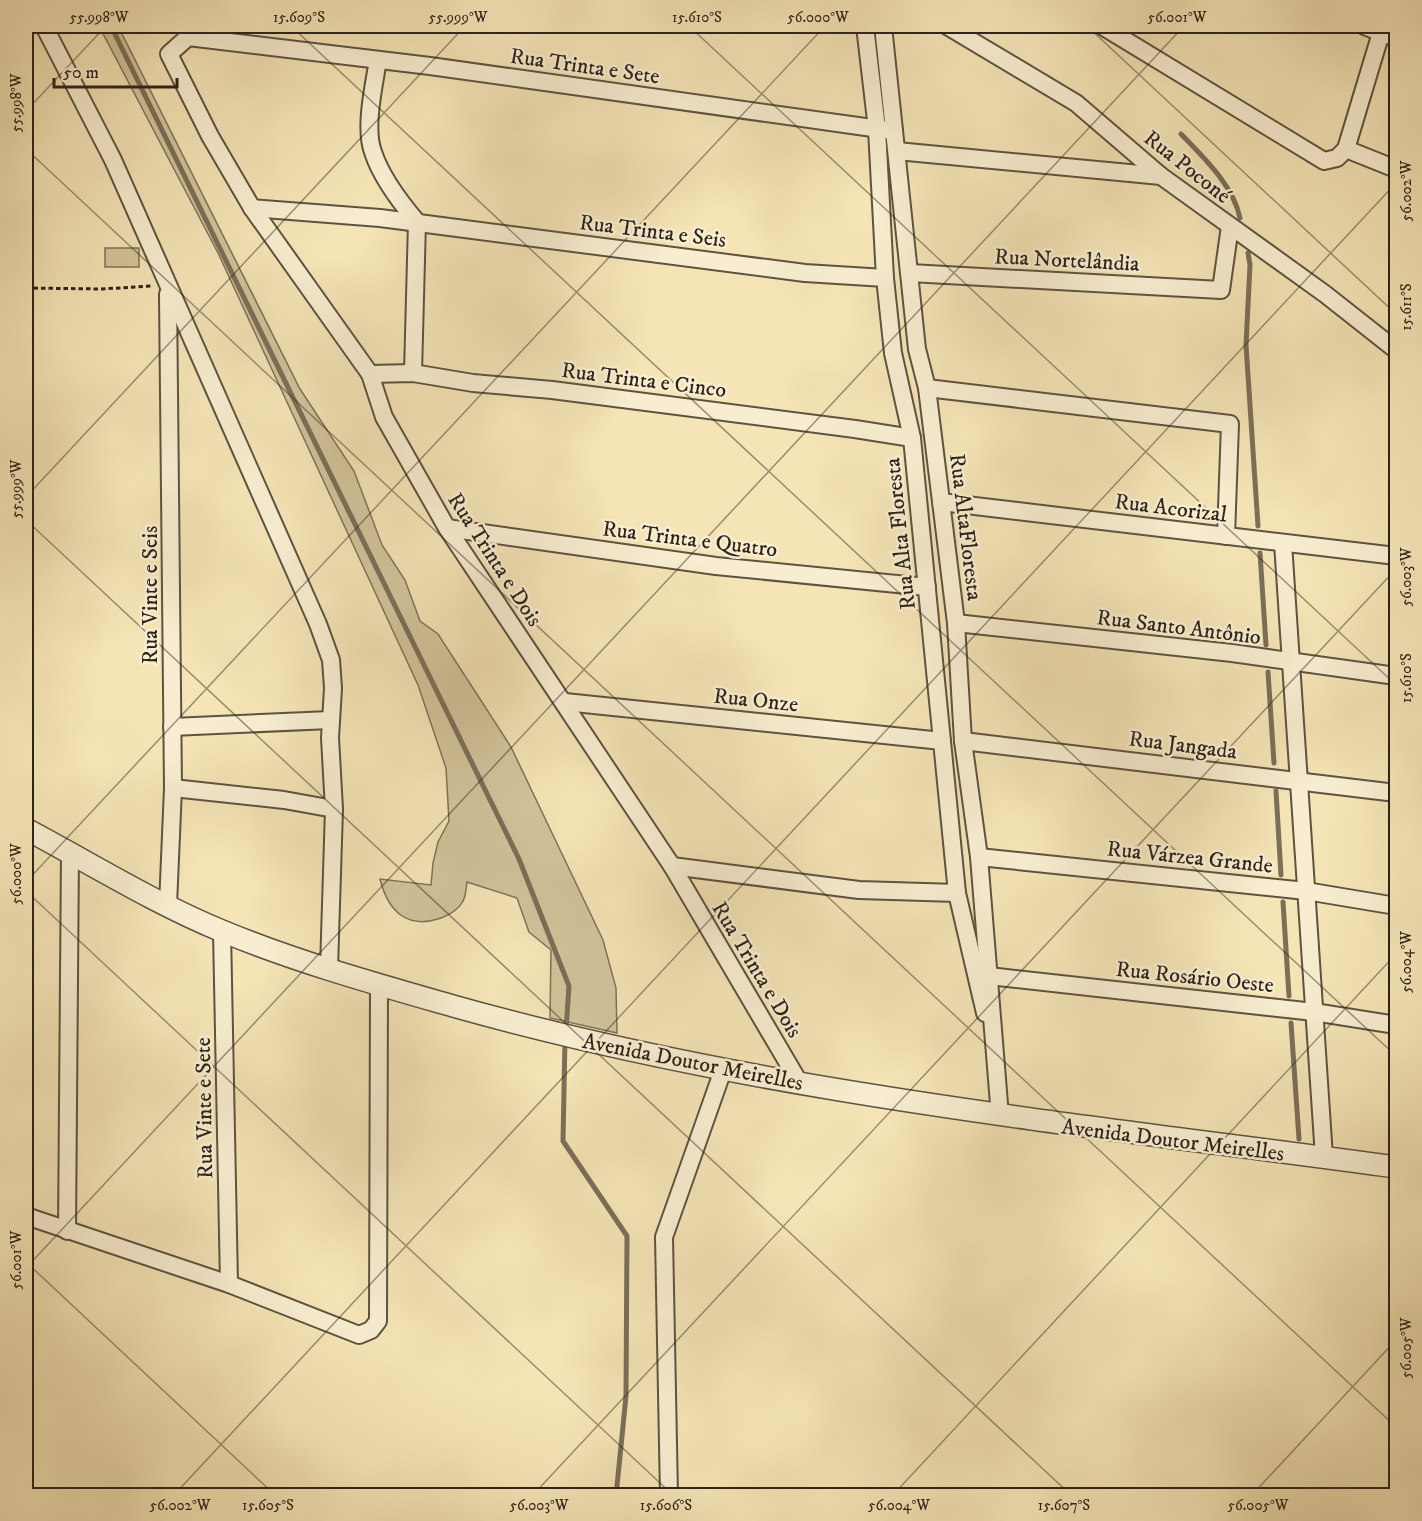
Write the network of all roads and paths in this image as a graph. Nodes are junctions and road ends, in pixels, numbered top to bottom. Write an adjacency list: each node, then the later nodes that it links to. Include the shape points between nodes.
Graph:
1 (44, 26): 21 (street, via 113,160)
2 (865, 26): 10 (street, Rua Alta Floresta)
3 (883, 26): 11 (street, Rua AltaFloresta)
4 (947, 26): 15 (street, Rua Poconé, via 1076,103)
5 (1102, 26): 12 (street, via 1324,160 1337,158)
6 (1364, 26): 7 (street)
7 (1387, 32): 12 (street)
8 (169, 54): 9 (street, Rua Trinta e Sete, via 188,37); 16 (street, Rua Trinta e Dois)
9 (378, 60): 10 (street, Rua Trinta e Sete); 17 (street, via 370,115 372,151 400,202)
10 (876, 129): 11 (street, Rua Trinta e Sete); 20 (street, Rua Alta Floresta)
11 (894, 131): 13 (street, Rua AltaFloresta)
12 (1346, 149): 14 (street)
13 (897, 151): 15 (street); 19 (street, Rua AltaFloresta)
14 (1396, 169)
15 (1161, 176): 18 (street, Rua Poconé)
16 (252, 208): 17 (street); 27 (street, Rua Trinta e Dois)
17 (417, 222): 20 (street, Rua Trinta e Seis, via 805,273); 26 (street)
18 (1230, 226): 19 (street, Rua Nortelândia, via 1221,290); 24 (street, Rua Poconé)
19 (910, 273): 23 (street, Rua AltaFloresta)
20 (885, 278): 25 (street, Rua Alta Floresta)
21 (167, 284): 22 (path, via 102,290); 40 (street, via 318,624 331,660); 41 (street, Rua Vinte e Seis)
22 (26, 288)
23 (917, 349): 25 (street); 28 (street, Rua AltaFloresta)
24 (1396, 350)
25 (893, 353): 29 (street, Rua Alta Floresta)
26 (413, 373): 27 (street, Rua Trinta e Cinco); 29 (street, Rua Trinta e Cinco)
27 (370, 374): 31 (street, Rua Trinta e Dois, via 384,417)
28 (927, 388): 30 (street, Rua AltaFloresta); 32 (street, via 1230,424)
29 (912, 438): 35 (street, Rua Alta Floresta)
30 (941, 502): 32 (street, Rua Acorizal); 36 (street, Rua AltaFloresta)
31 (447, 528): 35 (street, Rua Trinta e Quatro, via 716,566); 39 (street, Rua Trinta e Dois)
32 (1226, 536): 33 (street, Rua Acorizal)
33 (1282, 543): 34 (street, Rua Acorizal); 37 (street)
34 (1396, 556)
35 (927, 587): 42 (street, Rua Alta Floresta)
36 (956, 623): 37 (street, Rua Santo Antônio); 43 (street, Rua AltaFloresta)
37 (1291, 662): 38 (street, Rua Santo Antônio); 44 (street)
38 (1396, 676)
39 (565, 702): 42 (street, Rua Onze); 51 (street, Rua Trinta e Dois)
40 (330, 720): 41 (street); 47 (street)
41 (172, 727): 45 (street, Rua Vinte e Seis)
42 (942, 741): 53 (street, Rua Alta Floresta)
43 (963, 741): 44 (street, Rua Jangada); 50 (street, Rua AltaFloresta)
44 (1298, 780): 46 (street, Rua Jangada); 52 (street)
45 (173, 788): 47 (street); 54 (street, Rua Vinte e Seis)
46 (1396, 793)
47 (334, 809): 57 (street)
48 (26, 829): 49 (street, Avenida Doutor Meirelles)
49 (70, 852): 54 (street, Avenida Doutor Meirelles); 69 (street)
50 (979, 857): 52 (street, Rua Várzea Grande); 58 (street, Rua AltaFloresta)
51 (672, 866): 53 (street, via 859,890); 64 (street, Rua Trinta e Dois)
52 (1306, 891): 55 (street, Rua Várzea Grande); 60 (street)
53 (957, 893): 62 (street, Rua Alta Floresta, via 980,998)
54 (168, 905): 56 (street, Avenida Doutor Meirelles)
55 (1396, 906)
56 (222, 931): 57 (street, Avenida Doutor Meirelles); 70 (street, Rua Vinte e Sete)
57 (329, 968): 59 (street, Avenida Doutor Meirelles)
58 (988, 975): 60 (street, Rua Rosário Oeste); 62 (street, Rua AltaFloresta)
59 (379, 985): 63 (street, Avenida Doutor Meirelles, via 555,1033); 70 (street, via 378,1321 371,1330 359,1335)
60 (1314, 1012): 61 (street, Rua Rosário Oeste); 66 (street)
61 (1396, 1025)
62 (993, 1036): 65 (street)
63 (723, 1070): 64 (street, Avenida Doutor Meirelles); 71 (street, via 664,1237)
64 (799, 1082): 65 (street, Avenida Doutor Meirelles)
65 (1000, 1116): 66 (street, Avenida Doutor Meirelles)
66 (1324, 1157): 67 (street, Avenida Doutor Meirelles)
67 (1396, 1167)
68 (26, 1216): 69 (street)
69 (67, 1231): 70 (street)
70 (229, 1284)
71 (669, 1496)

